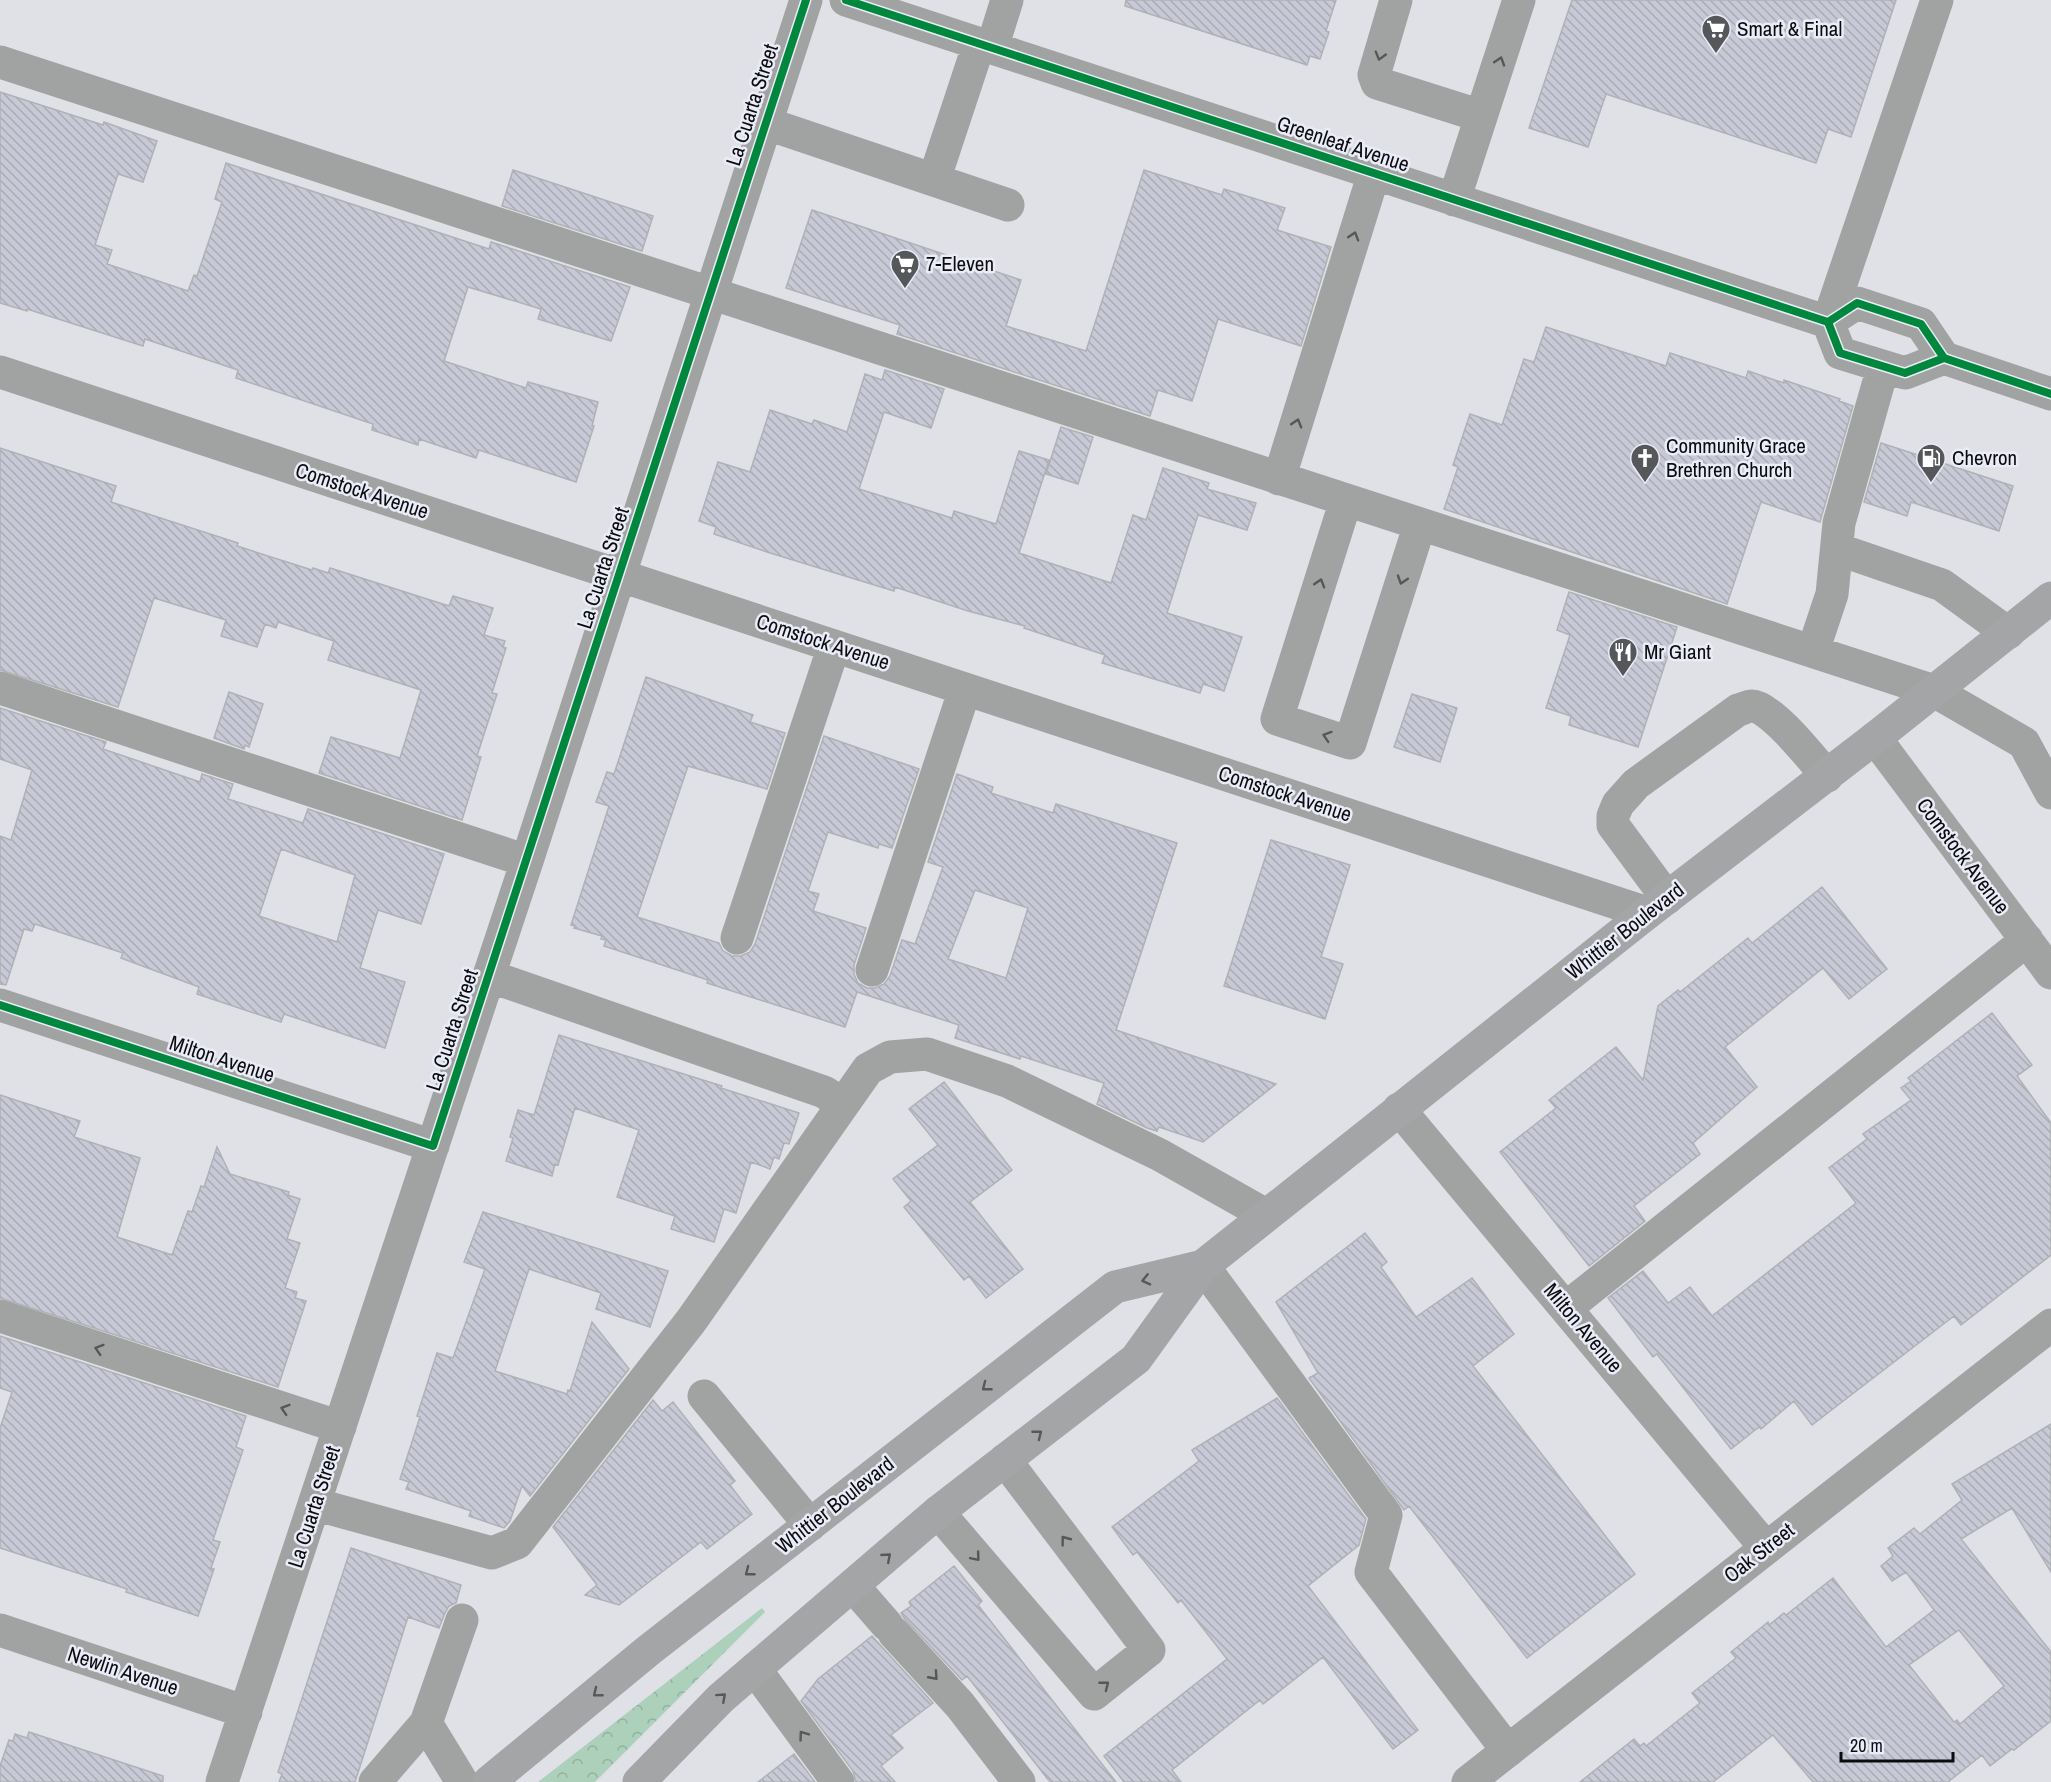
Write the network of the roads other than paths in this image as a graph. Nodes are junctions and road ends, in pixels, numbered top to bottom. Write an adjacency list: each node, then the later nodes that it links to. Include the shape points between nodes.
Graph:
1 (806, 0): 10 (street, La Cuarta Street)
2 (846, 0): 7 (street, Greenleaf Avenue)
3 (1007, 0): 7 (street)
4 (1396, 0): 9 (street, one-way to 9, via 1374,75 1377,83)
5 (1519, 0): 9 (street, one-way to 5)
6 (1937, 0): 16 (street)
7 (986, 46): 11 (street, Greenleaf Avenue); 12 (street)
8 (0, 62): 15 (street)
9 (1481, 116): 13 (street)
10 (765, 123): 12 (street); 15 (street, La Cuarta Street)
11 (1374, 173): 13 (street, Greenleaf Avenue); 21 (street, one-way to 11)
12 (934, 180): 14 (street)
13 (1454, 200): 16 (street, Greenleaf Avenue)
14 (1008, 205)
15 (711, 294): 21 (street); 25 (street, La Cuarta Street)
16 (1828, 322): 17 (street, via 1857,303 1921,324); 18 (street, via 1840,353)
17 (1944, 358): 18 (street, via 1905,373); 20 (street)
18 (1883, 367): 24 (street, via 1839,523)
19 (0, 372): 25 (street, Comstock Avenue)
20 (2051, 394)
21 (1280, 479): 22 (street)
22 (1346, 500): 23 (street); 23 (street, one-way to 22, via 1350,743 1277,719)
23 (1420, 524): 29 (street)
24 (1837, 549): 27 (street, via 1942,585); 29 (street, via 1832,594)
25 (620, 576): 28 (street, Comstock Avenue); 36 (street, La Cuarta Street)
26 (2051, 598): 27 (main road, Whittier Boulevard)
27 (2008, 633): 32 (main road, Whittier Boulevard)
28 (834, 646): 31 (street, Comstock Avenue); 38 (street)
29 (1813, 651): 32 (street)
30 (0, 688): 36 (street)
31 (965, 689): 37 (street, Comstock Avenue); 40 (street)
32 (1934, 691): 33 (main road, Whittier Boulevard); 35 (street, via 2024,743)
33 (1875, 738): 34 (main road, Whittier Boulevard); 39 (street, Comstock Avenue)
34 (1827, 776): 37 (main road, Whittier Boulevard); 37 (street, via 1777,720 1752,706 1738,710 1636,784 1618,804 1613,825)
35 (2051, 793)
36 (527, 861): 42 (street, La Cuarta Street)
37 (1657, 905): 45 (main road, Whittier Boulevard)
38 (737, 938)
39 (2026, 940): 41 (street, Comstock Avenue); 49 (street)
40 (872, 970)
41 (2051, 973)
42 (489, 976): 44 (street, via 824,1092); 46 (street, La Cuarta Street)
43 (0, 1005): 46 (street, Milton Avenue)
44 (843, 1104): 47 (street, via 868,1069 890,1057 927,1053 1007,1081 1160,1155); 55 (street, via 691,1321 517,1543 492,1553)
45 (1399, 1109): 47 (main road, Whittier Boulevard); 49 (street, Milton Avenue)
46 (433, 1146): 53 (street, La Cuarta Street)
47 (1266, 1215): 48 (main road, Whittier Boulevard)
48 (1203, 1266): 54 (main road, Whittier Boulevard, one-way to 48, via 1136,1359); 57 (main road, Whittier Boulevard, one-way to 57, via 1115,1287); 65 (street, via 1386,1515 1371,1572)
49 (1566, 1308): 58 (street, Milton Avenue)
50 (0, 1316): 53 (street, one-way to 50)
51 (2051, 1324): 58 (street, Oak Street)
52 (704, 1396): 57 (street)
53 (340, 1427): 55 (street, La Cuarta Street)
54 (1005, 1460): 56 (main road, Whittier Boulevard); 56 (street, one-way to 54, via 1094,1694 1149,1650)
55 (314, 1504): 63 (street, La Cuarta Street)
56 (938, 1512): 59 (main road, Whittier Boulevard, one-way to 56)
57 (810, 1525): 69 (main road, Whittier Boulevard, one-way to 69, via 649,1650)
58 (1766, 1548): 65 (street, Oak Street)
59 (853, 1586): 62 (main road, Whittier Boulevard); 72 (street, one-way to 72, via 960,1705)
60 (462, 1620): 64 (street)
61 (0, 1630): 63 (street, Newlin Avenue)
62 (755, 1669): 70 (main road, Whittier Boulevard, one-way to 62, via 720,1698); 71 (street, one-way to 62)
63 (246, 1712): 66 (street, La Cuarta Street)
64 (426, 1723): 67 (street); 68 (street)
65 (1508, 1750): 73 (street, Oak Street)
66 (227, 1780)
67 (375, 1782)
68 (462, 1782)
69 (489, 1782)
70 (639, 1782)
71 (838, 1782)
72 (1019, 1782)
73 (1468, 1782)

